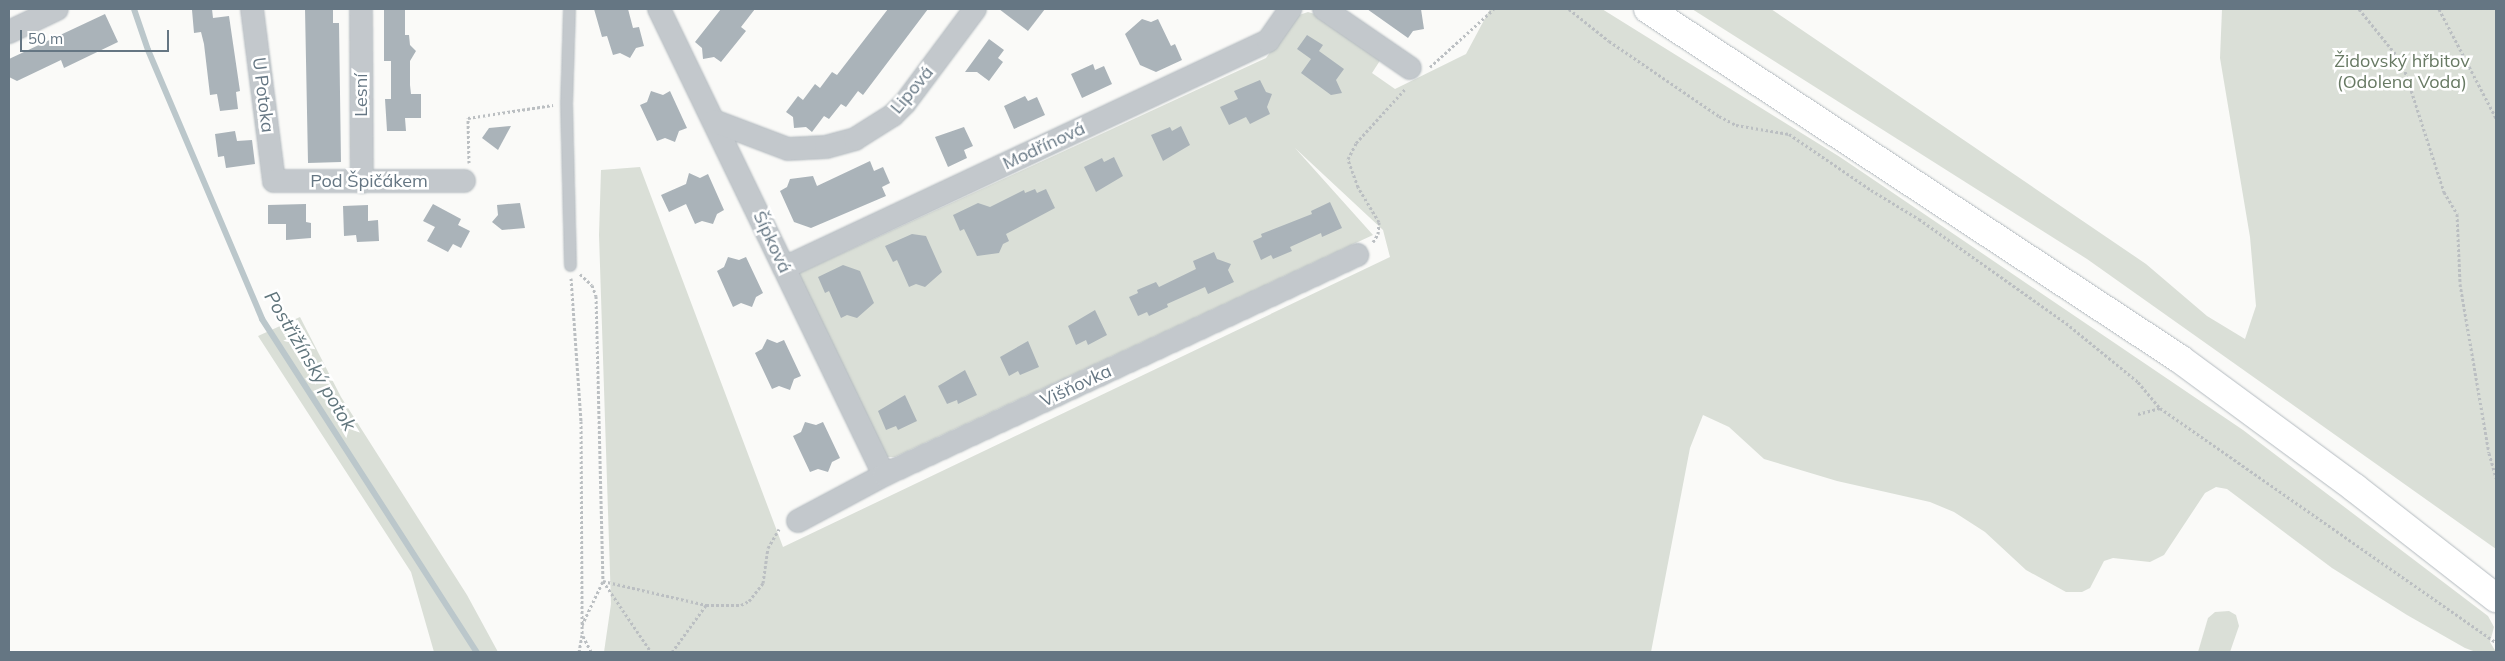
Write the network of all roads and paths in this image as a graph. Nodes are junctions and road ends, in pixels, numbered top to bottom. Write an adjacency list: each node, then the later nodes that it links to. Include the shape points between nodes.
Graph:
1 (57, 9): 14 (street)
2 (252, 9): 19 (street, U Potoka)
3 (361, 9): 21 (street, Lesní)
4 (569, 9): 16 (lane)
5 (975, 9): 18 (street, Lipová, via 905,103 893,115 855,139 826,147 788,149)
6 (1290, 9): 24 (street, Modřínová, via 1268,41)
7 (1324, 9): 15 (street)
8 (1494, 9): 15 (path, via 1465,38)
9 (1569, 9): 25 (path, via 1609,41 1719,116 1736,125 1789,134 1920,219 2066,323 2138,382)
10 (1648, 9): 31 (main road, via 2180,359 2355,488)
11 (2359, 9): 28 (path, via 2402,62 2444,192 2457,214 2460,284)
12 (2439, 9): 17 (path)
13 (661, 10): 18 (street, Šípková)
14 (9, 32)
15 (1414, 75): 22 (path, via 1350,151 1349,167 1379,229 1376,240)
16 (566, 102): 20 (path, via 468,118 470,157); 23 (lane)
17 (2496, 118)
18 (714, 121): 24 (street, Šípková)
19 (274, 181): 21 (street, Pod Špičákem)
20 (464, 181): 21 (street, Pod Špičákem)
21 (362, 182)
22 (1357, 255): 27 (street, Višňovka)
23 (570, 265): 30 (path, via 592,285 596,296); 33 (path, via 581,421)
24 (784, 268): 27 (street, Šípková)
25 (2160, 408): 26 (path); 35 (path)
26 (2138, 414)
27 (884, 475): 29 (street, Višňovka)
28 (2496, 478)
29 (798, 521): 32 (path, via 774,533 768,548 763,583 749,601 741,605)
30 (603, 581): 32 (path); 33 (path, via 592,611); 38 (path)
31 (2496, 598)
32 (706, 604): 39 (path)
33 (582, 625): 34 (path)
34 (582, 635): 36 (path); 37 (path)
35 (2496, 642)
36 (579, 652)
37 (591, 652)
38 (651, 652)
39 (672, 652)

